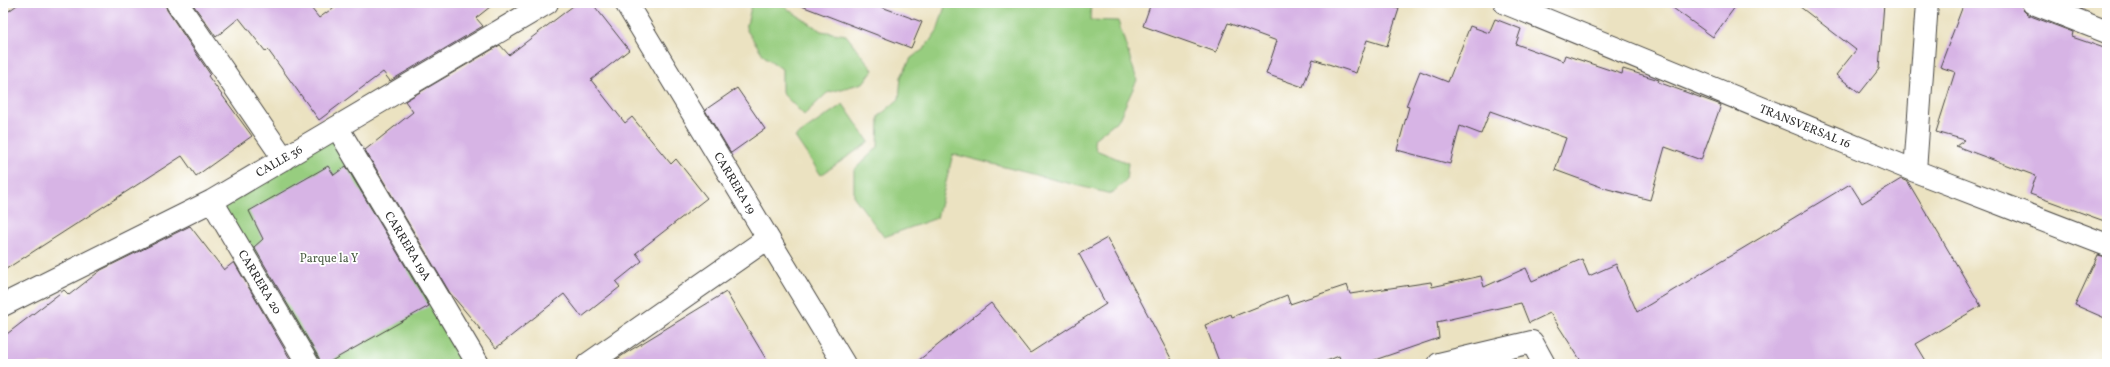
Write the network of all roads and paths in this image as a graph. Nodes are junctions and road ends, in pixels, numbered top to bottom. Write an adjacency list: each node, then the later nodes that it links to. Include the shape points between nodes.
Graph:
1 (177, 3): 9 (street)
2 (547, 3): 8 (street, CALLE 36)
3 (626, 3): 12 (street, CARRERA 19)
4 (1506, 3): 10 (street, TRANSVERSAL 16)
5 (1927, 3): 10 (street)
6 (2033, 3): 7 (street)
7 (2107, 32)
8 (337, 127): 9 (street, CALLE 36); 16 (street, CARRERA 19A)
9 (284, 159): 11 (street, CALLE 36)
10 (1915, 171): 13 (street, TRANSVERSAL 16)
11 (212, 201): 14 (street, CALLE 36); 15 (street, CARRERA 20)
12 (768, 238): 17 (street); 18 (street, CARRERA 19)
13 (2107, 245)
14 (3, 305)
15 (308, 364)
16 (478, 364)
17 (588, 364)
18 (844, 364)
19 (1439, 364): 20 (street, via 1532,342)
20 (1544, 364)

